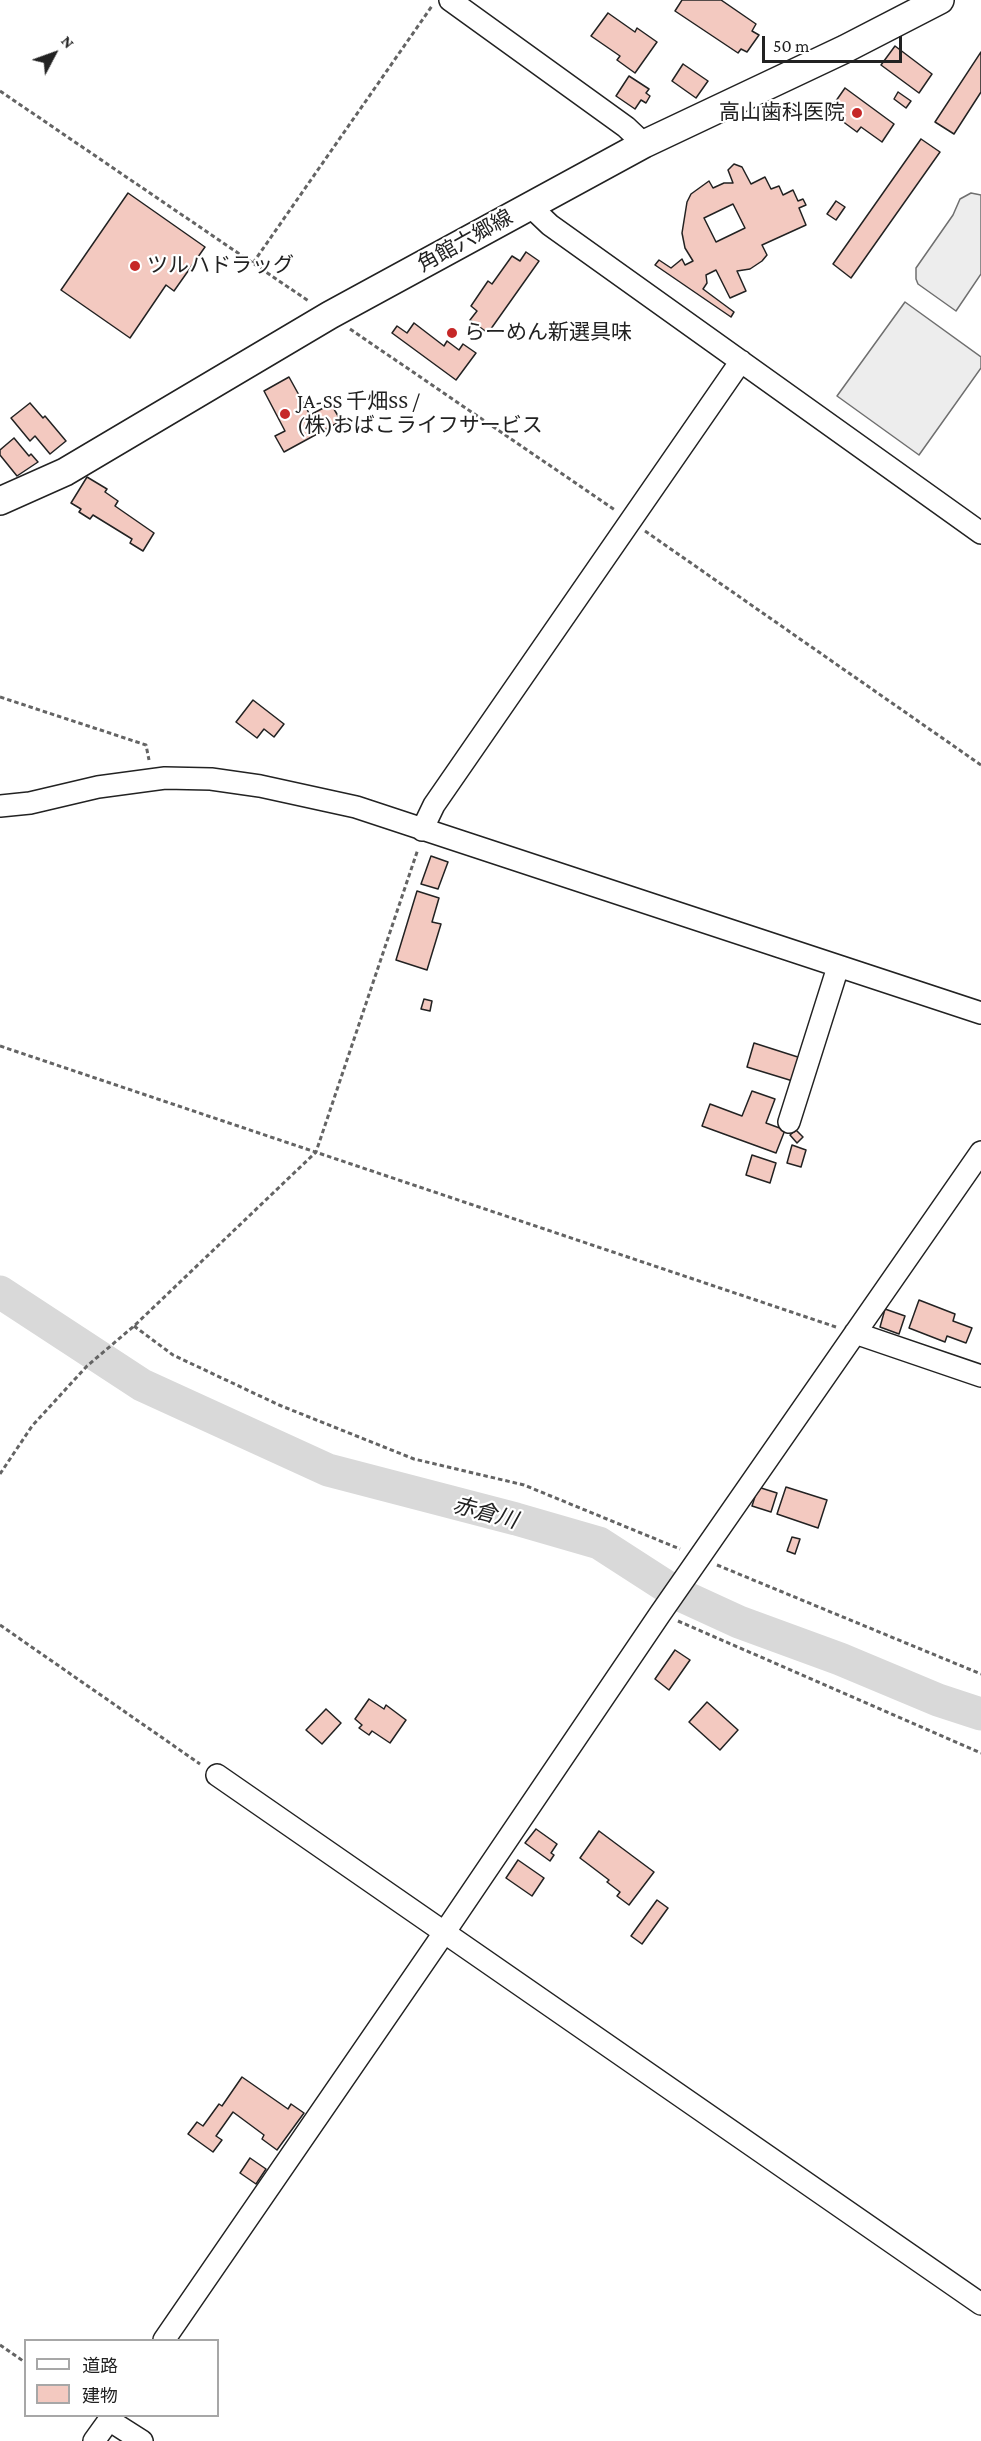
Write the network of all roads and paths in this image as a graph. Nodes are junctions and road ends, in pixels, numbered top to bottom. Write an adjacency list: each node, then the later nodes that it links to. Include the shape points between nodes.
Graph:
1 (436, 0): 7 (path)
2 (450, 0): 5 (street)
3 (940, 0): 5 (main road, 角館六郷線)
4 (0, 91): 7 (path)
5 (644, 144): 6 (main road, 角館六郷線)
6 (530, 206): 8 (main road, 角館六郷線); 9 (street, via 550,225)
7 (253, 263): 8 (path)
8 (330, 315): 10 (main road, 角館六郷線, via 66,472); 11 (path)
9 (741, 361): 11 (street); 12 (street)
10 (0, 501)
11 (631, 521): 14 (path); 17 (street, via 434,805)
12 (981, 533)
13 (0, 697): 15 (path, via 146,746)
14 (981, 765)
15 (151, 780): 16 (street); 17 (street, via 211,779 260,786 356,807)
16 (0, 806)
17 (422, 830): 18 (street); 22 (path)
18 (838, 967): 19 (street); 21 (street)
19 (981, 1013)
20 (0, 1046): 22 (path)
21 (789, 1122)
22 (316, 1152): 24 (path); 25 (path)
23 (981, 1152): 25 (street)
24 (134, 1327): 27 (path, via 87,1366 32,1426); 28 (path, via 173,1355 279,1405 414,1459 524,1485)
25 (855, 1333): 26 (street); 28 (street)
26 (981, 1376)
27 (0, 1474)
28 (700, 1557): 29 (street); 31 (path)
29 (660, 1614): 32 (path); 34 (street)
30 (0, 1625): 33 (path)
31 (981, 1674)
32 (981, 1753)
33 (217, 1775): 34 (street)
34 (444, 1933): 35 (street); 36 (street)
35 (981, 2304)
36 (165, 2339)
37 (0, 2345): 38 (path)
38 (24, 2362)
39 (111, 2418): 40 (street); 41 (street)
40 (94, 2441)
41 (142, 2441)

